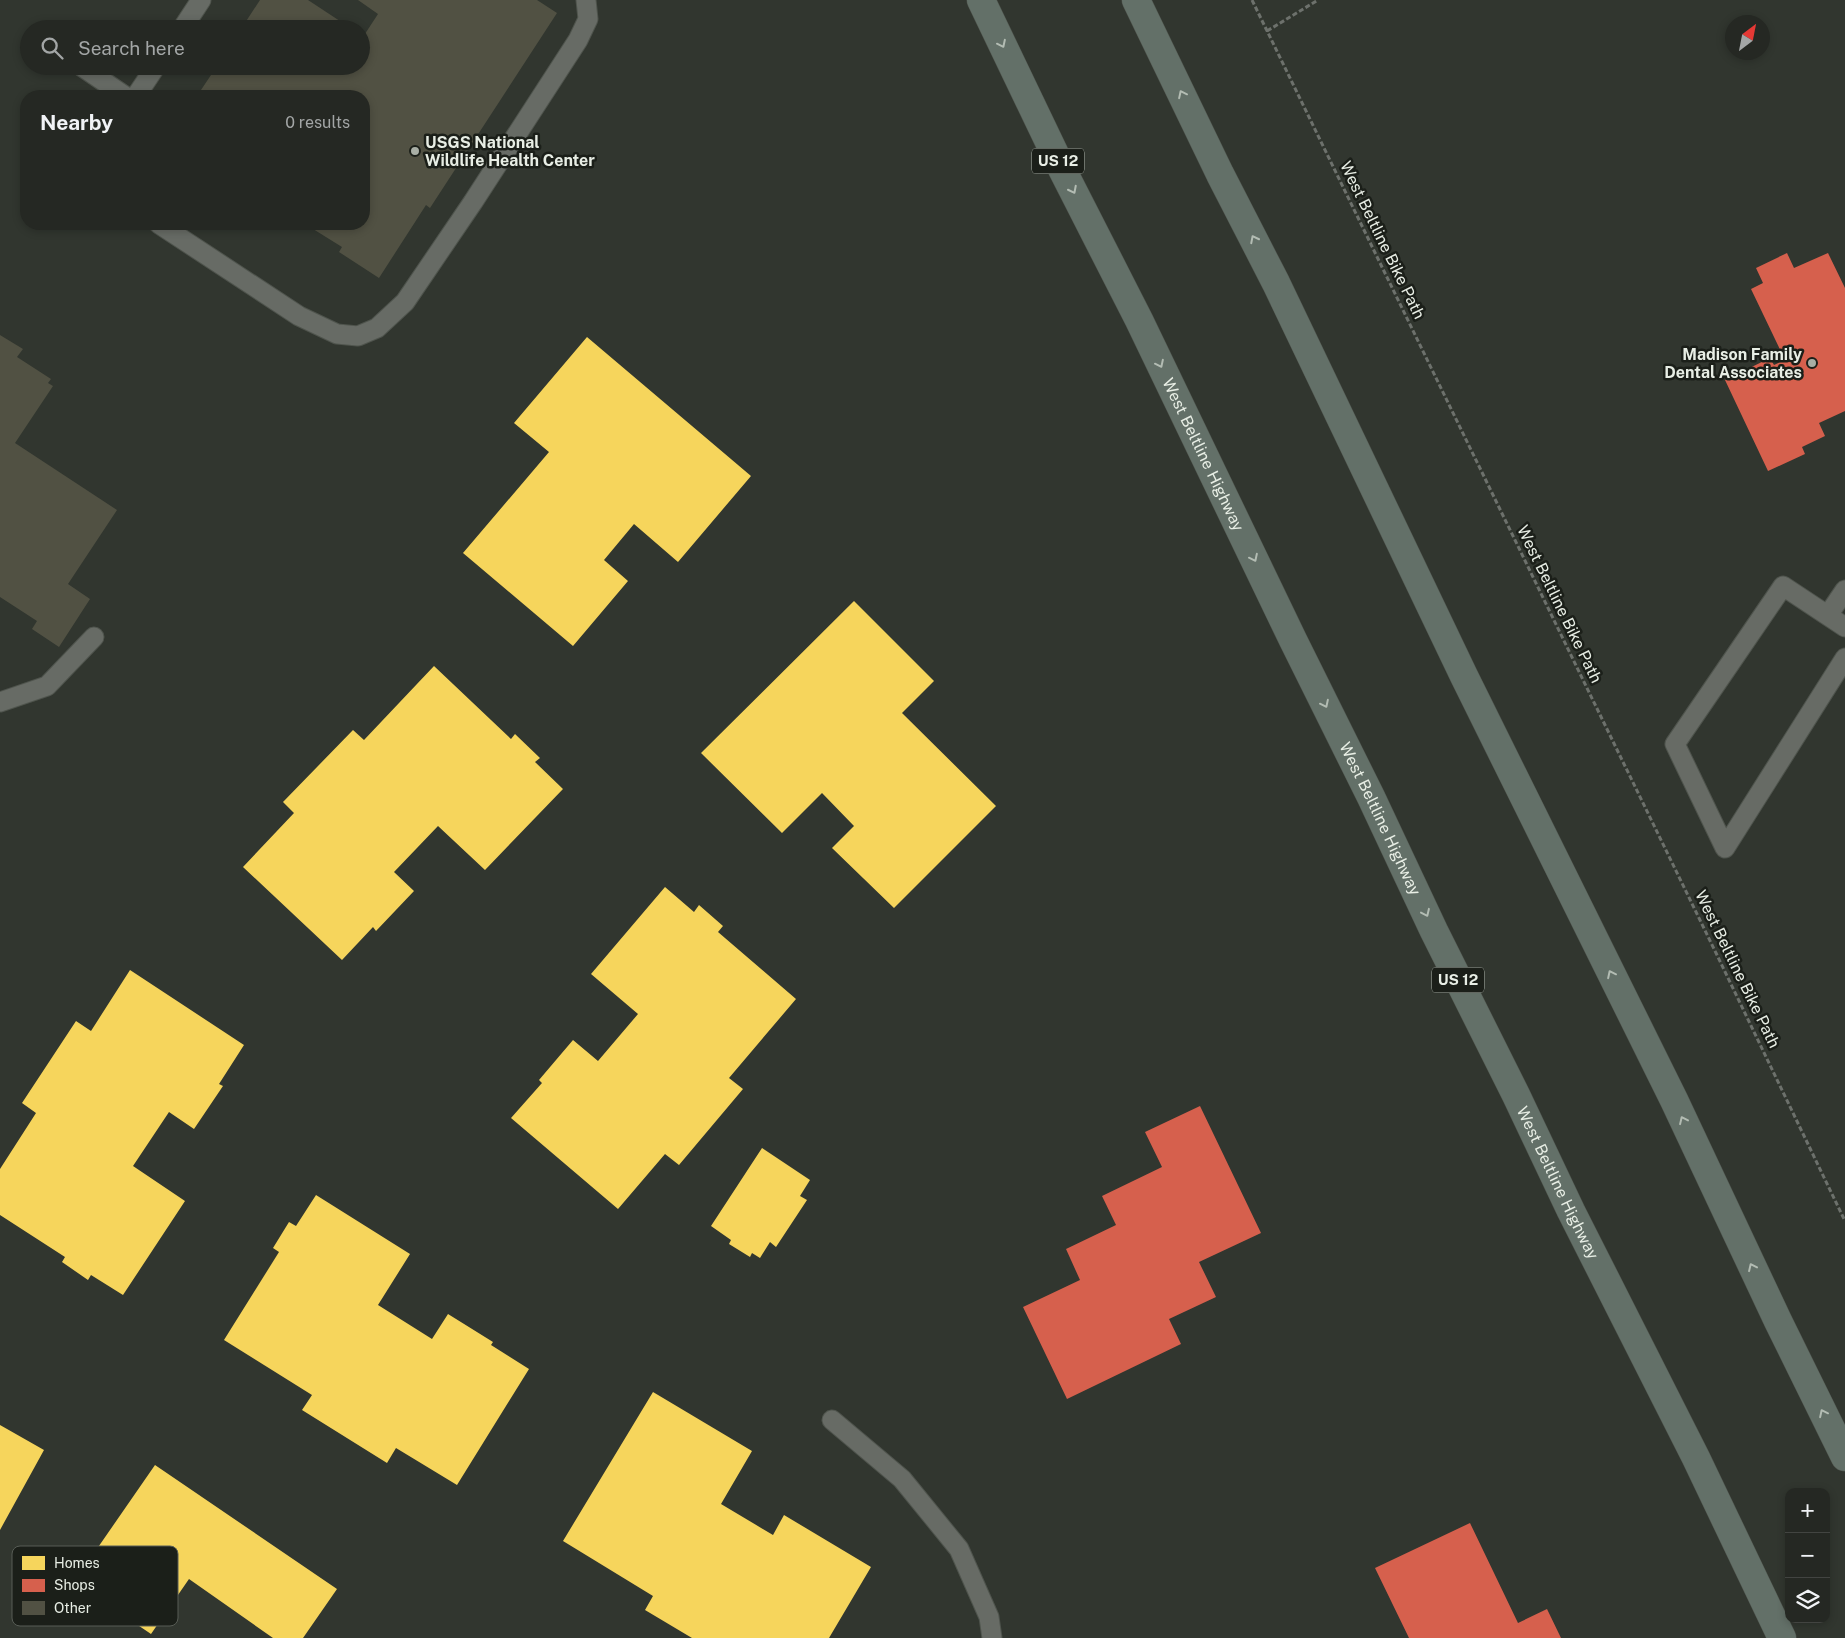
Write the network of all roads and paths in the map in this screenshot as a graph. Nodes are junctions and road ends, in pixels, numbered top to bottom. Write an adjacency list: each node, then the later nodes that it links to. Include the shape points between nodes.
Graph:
1 (201, 0): 7 (lane)
2 (586, 0): 13 (lane, via 588,19 578,40 405,302 377,328 358,336 330,331 299,316)
3 (980, 0): 24 (highway, West Beltline Highway / US 12, one-way to 24)
4 (1136, 0): 22 (highway, one-way to 4)
5 (1252, 0): 8 (path, West Beltline Bike Path)
6 (1318, 0): 8 (path)
7 (188, 20)
8 (1267, 31): 20 (path, West Beltline Bike Path)
9 (94, 75): 11 (lane)
10 (150, 75): 12 (lane)
11 (116, 90)
12 (140, 90)
13 (168, 230)
14 (1845, 590): 15 (lane)
15 (1828, 615): 16 (lane); 18 (lane, via 1783,586 1675,744 1725,848)
16 (1845, 626)
17 (94, 638): 19 (lane, via 47,686)
18 (1845, 658)
19 (0, 702)
20 (1845, 1221)
21 (832, 1420): 23 (lane, via 902,1479 958,1548 989,1617)
22 (1845, 1457)
23 (992, 1638)
24 (1782, 1638)

